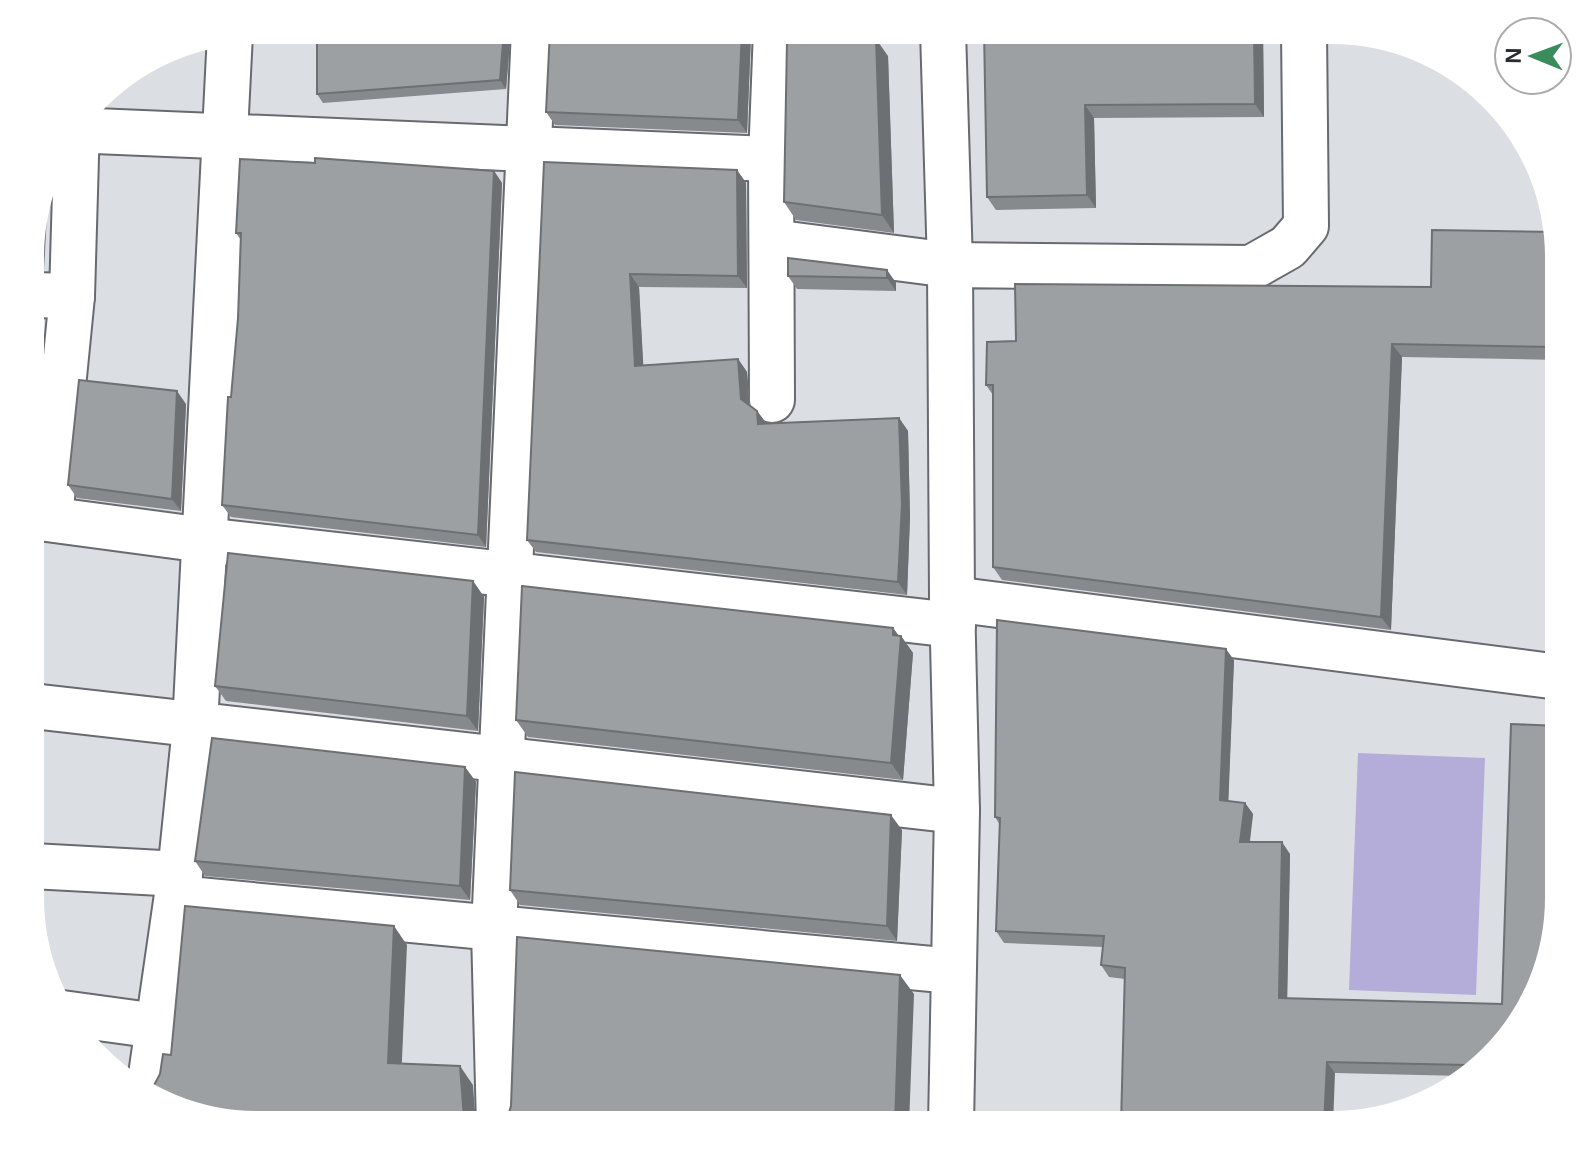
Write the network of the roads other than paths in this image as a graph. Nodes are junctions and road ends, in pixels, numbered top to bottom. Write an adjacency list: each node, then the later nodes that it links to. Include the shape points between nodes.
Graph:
1 (533, 44): 8 (street)
2 (775, 44): 10 (street)
3 (943, 44): 12 (street)
4 (1304, 44): 12 (street, via 1306,226 1288,247 1251,268)
5 (229, 46): 7 (street)
6 (88, 129): 7 (street)
7 (223, 134): 8 (street); 17 (street)
8 (528, 148): 10 (street); 18 (street)
9 (71, 154): 13 (street)
10 (771, 159): 11 (street)
11 (772, 242): 12 (street); 14 (street)
12 (950, 265): 19 (street)
13 (52, 296): 15 (street)
14 (772, 400)
15 (44, 457)
16 (44, 518): 17 (street)
17 (204, 540): 18 (street); 22 (street)
18 (508, 573): 19 (street); 23 (street)
19 (952, 612): 20 (street); 24 (street)
20 (1545, 676)
21 (44, 708): 22 (street)
22 (195, 727): 23 (street); 26 (street)
23 (500, 758): 24 (street); 27 (street)
24 (957, 811): 28 (street)
25 (44, 868): 26 (street)
26 (179, 886): 27 (street); 30 (street)
27 (494, 930): 28 (street); 32 (street)
28 (953, 971): 33 (street)
29 (80, 1015): 30 (street)
30 (157, 1026): 31 (street)
31 (150, 1081)
32 (499, 1111)
33 (951, 1111)

